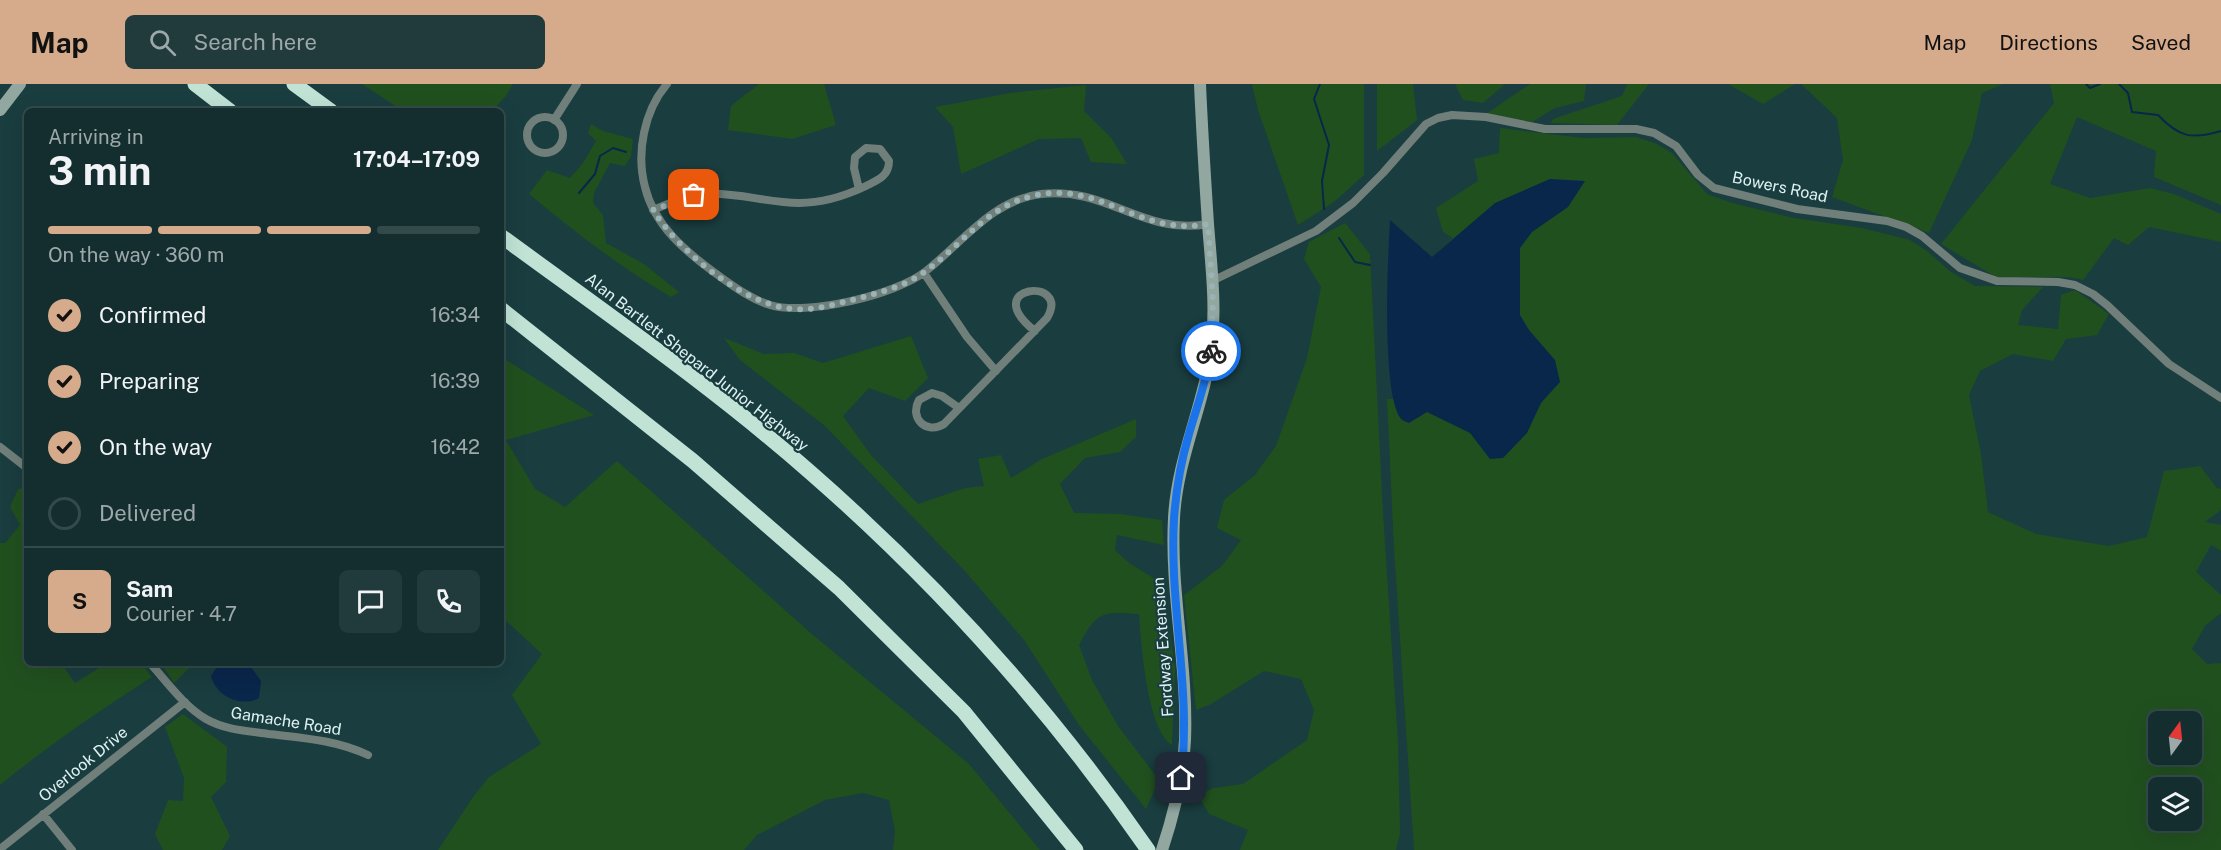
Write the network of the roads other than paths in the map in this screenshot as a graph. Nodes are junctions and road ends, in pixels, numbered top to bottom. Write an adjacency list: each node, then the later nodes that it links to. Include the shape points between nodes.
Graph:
1 (20, 84): 9 (street)
2 (195, 84): 7 (highway)
3 (294, 84): 8 (highway)
4 (577, 84): 10 (street)
5 (1200, 84): 13 (street, Fordway Extension)
6 (665, 85): 12 (street, via 647,121 642,144 643,180)
7 (226, 108)
8 (327, 108)
9 (0, 110)
10 (554, 120): 10 (street, via 561,129 561,143 550,152 535,150 528,139 530,126 541,118)
11 (859, 189): 11 (street, via 887,172 888,157 880,149 866,148 855,157); 12 (street, via 829,200 798,203 704,194)
12 (653, 210): 15 (street, via 689,253 732,285 770,305 794,309 822,307 893,288)
13 (1208, 224): 15 (street, via 1166,225 1085,195 1040,194 1022,198 988,216); 16 (street, Fordway Extension)
14 (504, 238): 28 (highway, Alan Bartlett Shepard Junior Highway, via 722,399 876,532 1022,686)
15 (924, 273): 19 (street, via 967,337)
16 (1212, 281): 20 (street, Bowers Road, via 1316,231 1353,203 1426,124 1438,118 1485,117 1545,129 1636,129 1654,133 1676,146 1698,175 1714,188 1797,209 1906,227 1960,268 1997,281 2076,285 2107,305 2169,364); 32 (street, Fordway Extension, via 1209,363 1182,462 1174,517 1185,741 1176,805)
17 (504, 311): 31 (highway, via 693,461 839,588 964,712)
18 (1035, 331): 18 (street, via 1051,308 1045,294 1035,290 1021,295 1016,308 1020,319); 19 (street)
19 (996, 371): 21 (street)
20 (2221, 398)
21 (959, 408): 21 (street, via 932,393 919,400 915,411 919,422 933,428 944,424)
22 (0, 447): 23 (street)
23 (24, 466)
24 (153, 666): 25 (street, Gamache Road)
25 (185, 702): 26 (street, Gamache Road, via 222,726 333,742); 27 (street, Overlook Drive)
26 (368, 754)
27 (43, 814): 29 (street, Overlook Drive); 30 (street)
28 (1145, 846)
29 (0, 849)
30 (72, 850)
31 (1076, 850)
32 (1162, 850)

